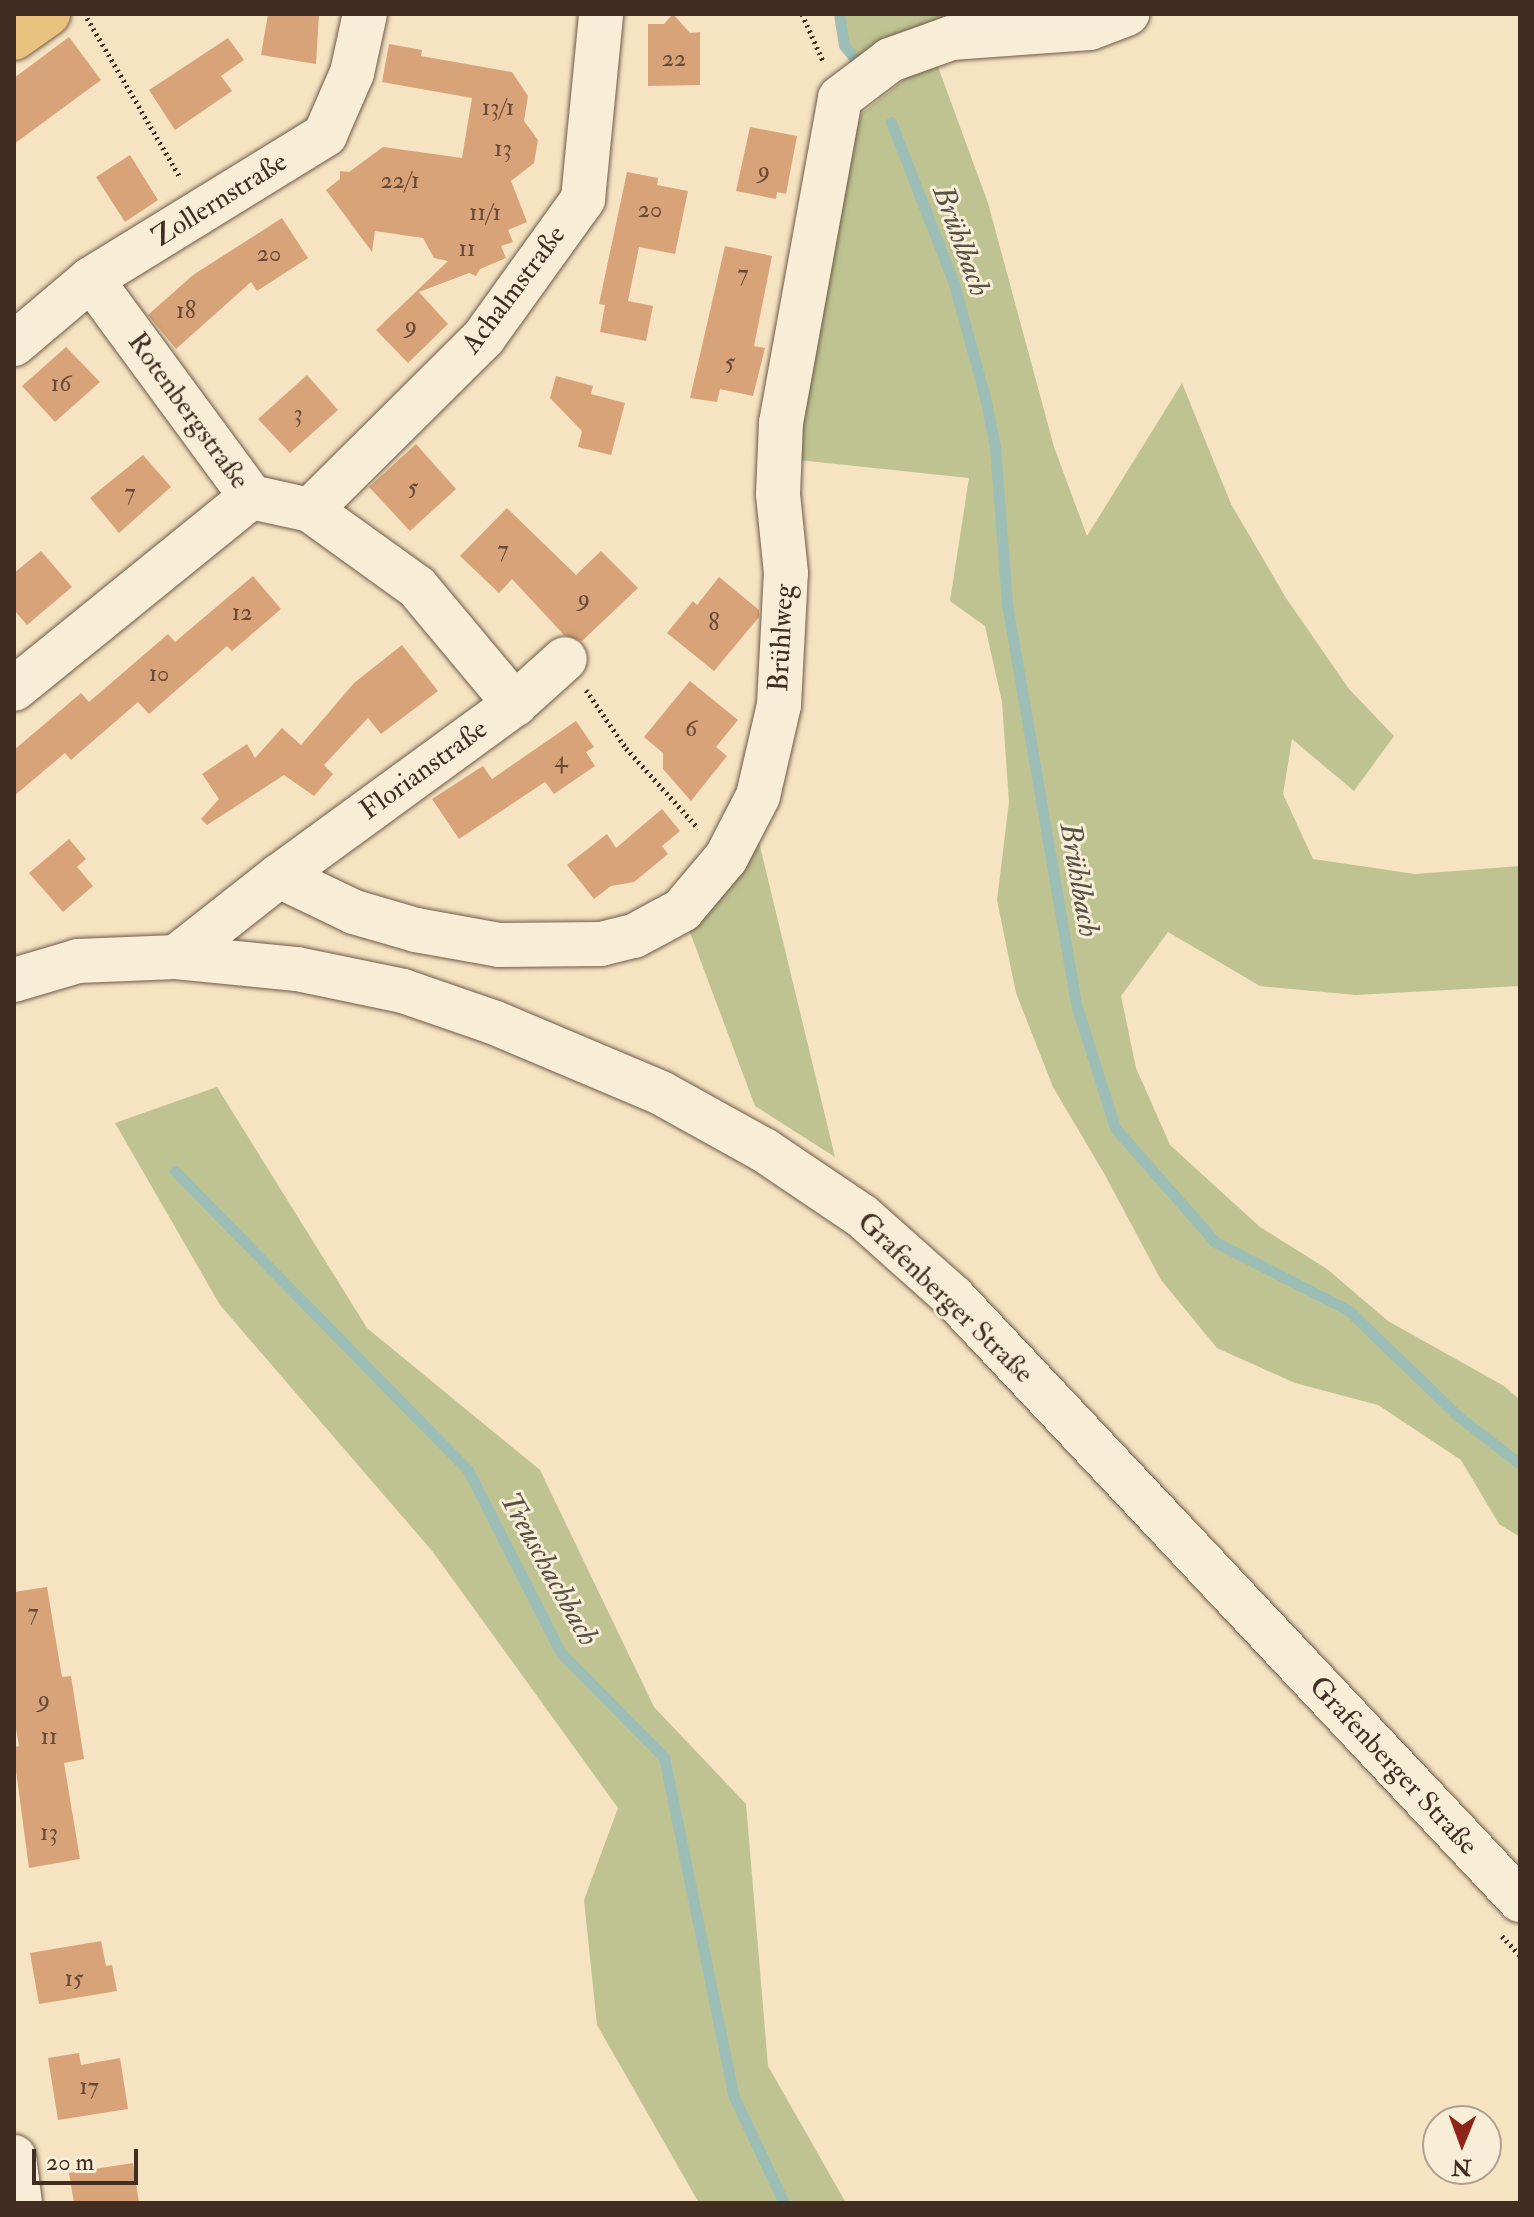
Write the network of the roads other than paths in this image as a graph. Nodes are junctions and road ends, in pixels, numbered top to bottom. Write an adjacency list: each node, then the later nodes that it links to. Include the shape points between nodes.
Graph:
1 (48, 14): 5 (main road)
2 (365, 14): 6 (street, Zollernstraße, via 352,73 325,135)
3 (601, 14): 9 (street, Achalmstraße, via 583,199 484,337)
4 (1127, 14): 13 (street, Brühlweg, via 1090,28 951,38 890,60 840,98 781,423 778,472 786,573 779,705 758,796 726,858 682,910 634,936 601,944 499,945 354,912)
5 (14, 38)
6 (91, 279): 7 (street, Zollernstraße); 8 (street, Rotenbergstraße)
7 (14, 344)
8 (251, 497): 9 (street, Rotenbergstraße); 11 (street)
9 (310, 510): 12 (street, Rotenbergstraße, via 417,587)
10 (565, 659): 12 (street, Florianstraße)
11 (14, 689)
12 (515, 704): 13 (street, Florianstraße)
13 (279, 876): 14 (street)
14 (176, 957): 15 (street, Grafenberger Straße, via 78,961); 16 (street, Grafenberger Straße, via 297,969 403,991 493,1022 661,1093 764,1150 862,1216 963,1308)
15 (14, 980)
16 (1520, 1900)
17 (14, 2157): 18 (street)
18 (20, 2203)

